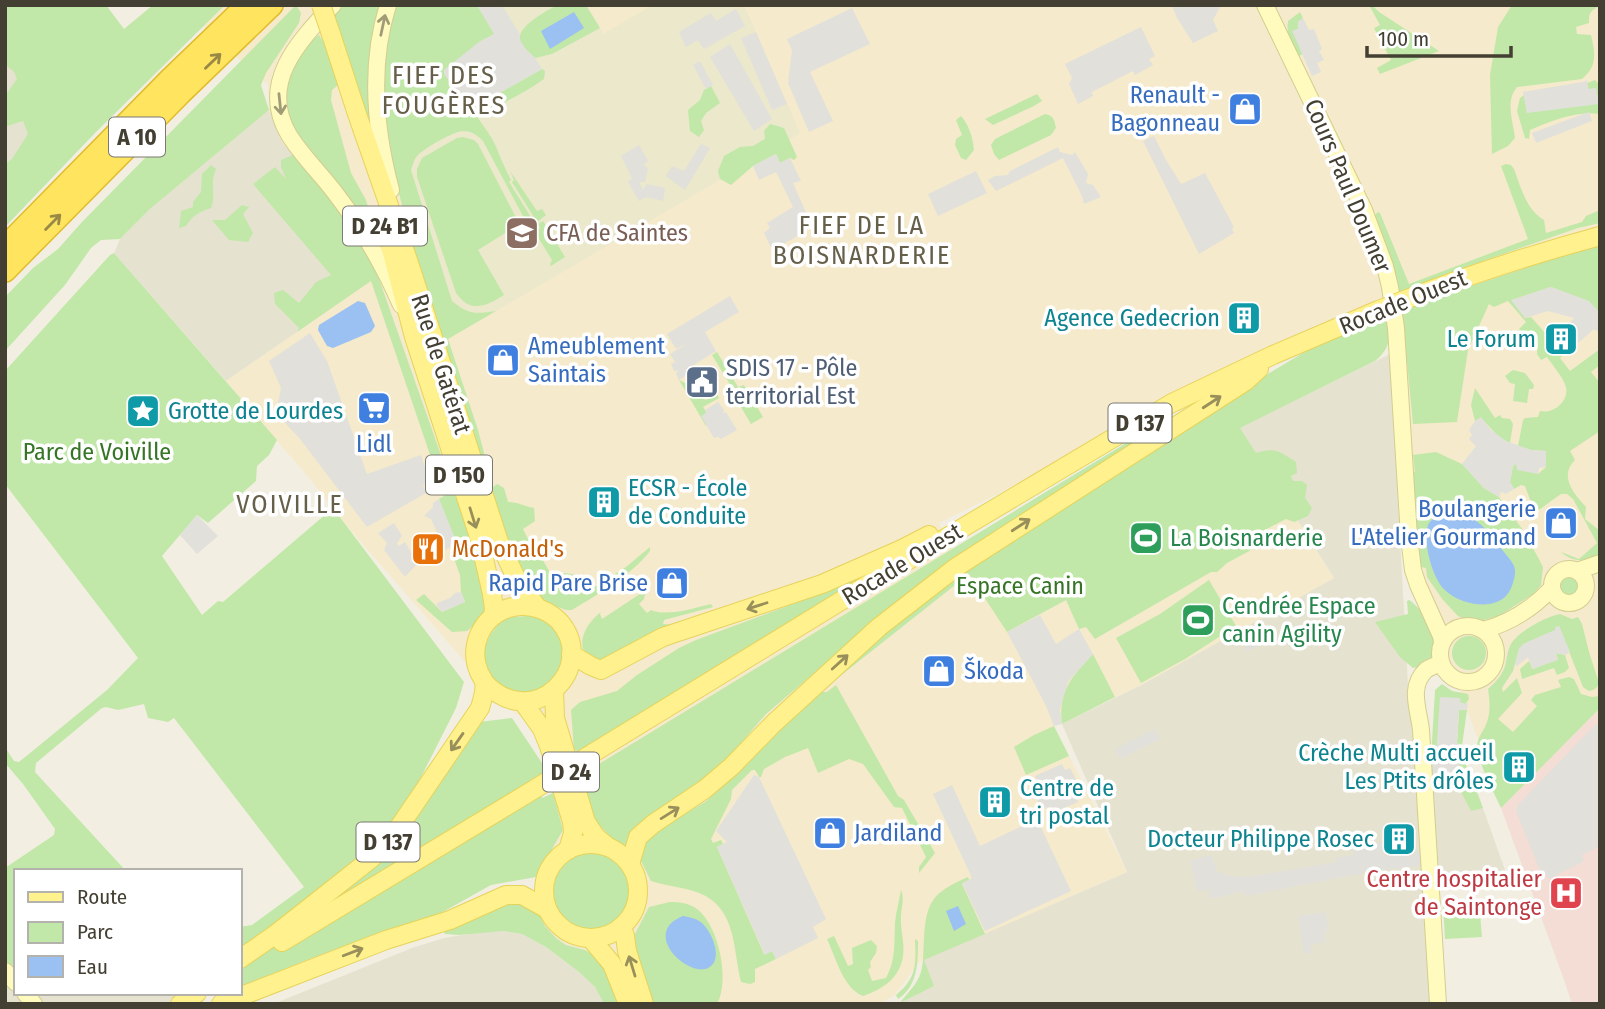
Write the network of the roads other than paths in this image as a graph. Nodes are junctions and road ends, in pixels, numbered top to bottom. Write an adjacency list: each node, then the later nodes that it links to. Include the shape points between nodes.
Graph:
1 (247, 5): 9 (highway, A 10)
2 (272, 5): 11 (highway, A 10, one-way to 2)
3 (321, 5): 7 (main road, Rue de Gatérat / D 150, bridge)
4 (334, 5): 12 (street, D 24 B1, one-way to 12, via 288,61 280,81 281,117 290,138 360,227)
5 (388, 5): 10 (street, one-way to 5, via 386,173 376,101 378,46)
6 (1265, 5): 18 (street, Cours Paul Doumer, via 1364,210 1391,287 1409,537)
7 (356, 114): 10 (main road, Rue de Gatérat / D 150); 12 (main road, Rue de Gatérat / D 24 B1)
8 (1600, 236): 13 (main road, Rocade Ouest / D 137, bridge, via 1466,276)
9 (5, 247)
10 (408, 260): 20 (main road, Rue de Gatérat / D 150, via 499,542 517,580)
11 (5, 271)
12 (414, 337): 21 (main road, Rue de Gatérat / D 150, one-way to 21, via 479,537)
13 (1273, 355): 14 (main road, Rocade Ouest / D 137, via 1172,403); 33 (main road, D 137, one-way to 13, via 638,837 731,767 879,626 955,568 1246,380)
14 (1012, 498): 26 (main road, D 137, one-way to 26, via 995,500 902,550 822,584 663,637 601,670); 38 (main road, Rocade Ouest / D 137, bridge)
15 (1600, 563): 17 (street)
16 (1600, 571): 17 (street)
17 (1582, 577): 19 (street, via 1566,569 1557,573 1552,582); 19 (street, via 1587,589 1581,600 1570,604)
18 (1418, 585): 22 (street, Cours Paul Doumer, via 1444,616); 24 (street, Cours Paul Doumer)
19 (1556, 595): 23 (street); 25 (street)
20 (537, 607): 21 (main road, via 514,606); 26 (main road, via 562,625)
21 (493, 616): 28 (main road, via 476,646 477,668)
22 (1462, 626): 23 (street); 24 (street)
23 (1483, 630): 25 (street)
24 (1442, 642): 27 (street)
25 (1496, 646): 27 (street, via 1494,665 1482,679 1455,680)
26 (571, 654): 29 (main road, via 569,668)
27 (1446, 669): 42 (street, via 1424,689 1419,709)
28 (484, 682): 30 (main road, via 501,696); 37 (main road, D 137, one-way to 37, via 480,708 396,833 372,858)
29 (554, 691): 30 (main road); 31 (main road, D 24, via 555,718 586,822)
30 (523, 702): 32 (main road, D 24, via 549,746 572,822)
31 (607, 846): 32 (main road, via 591,844); 33 (main road)
32 (568, 850): 34 (main road, via 548,871)
33 (630, 864): 35 (main road, via 638,899)
34 (547, 909): 36 (main road, via 564,931); 39 (main road, one-way to 34, via 506,895 522,895)
35 (622, 928): 36 (main road); 41 (main road, one-way to 35)
36 (591, 939): 40 (main road, via 612,964)
37 (242, 958)
38 (242, 966)
39 (220, 1004)
40 (628, 1004)
41 (644, 1004)
42 (1438, 1004)

